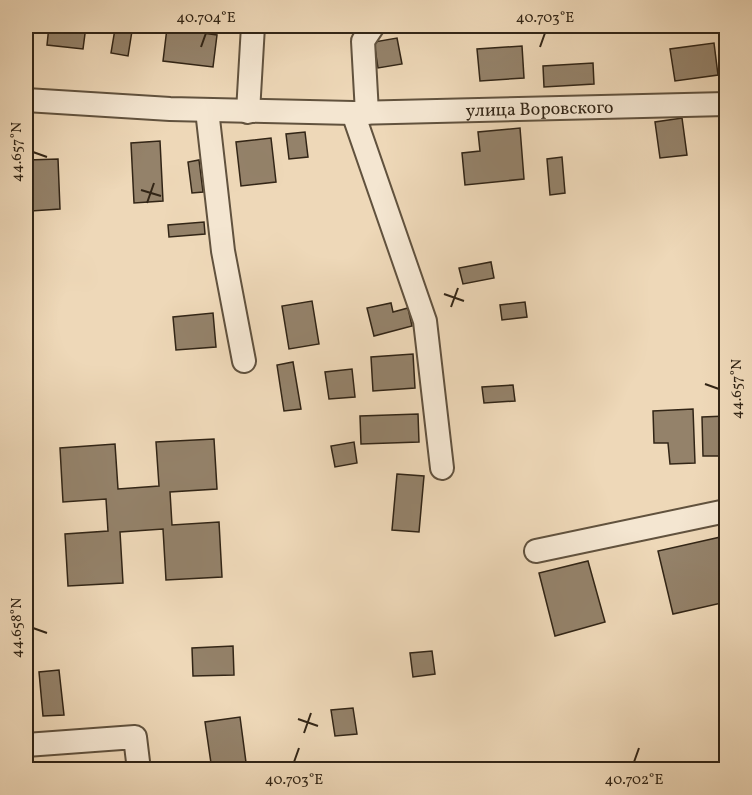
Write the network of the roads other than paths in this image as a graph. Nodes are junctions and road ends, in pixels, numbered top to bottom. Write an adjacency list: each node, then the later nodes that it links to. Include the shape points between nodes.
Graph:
1 (252, 26): 6 (street)
2 (373, 26): 7 (street, via 363,41)
3 (26, 100): 5 (street, улица Воровского)
4 (726, 104): 7 (street, улица Воровского)
5 (207, 110): 6 (street, улица Воровского); 8 (street, via 223,251)
6 (248, 112): 7 (street, улица Воровского)
7 (360, 113): 9 (street, via 425,321)
8 (244, 361)
9 (441, 468)
10 (726, 511): 11 (street)
11 (536, 550)
12 (26, 745): 13 (street, via 135,737)
13 (139, 770)

